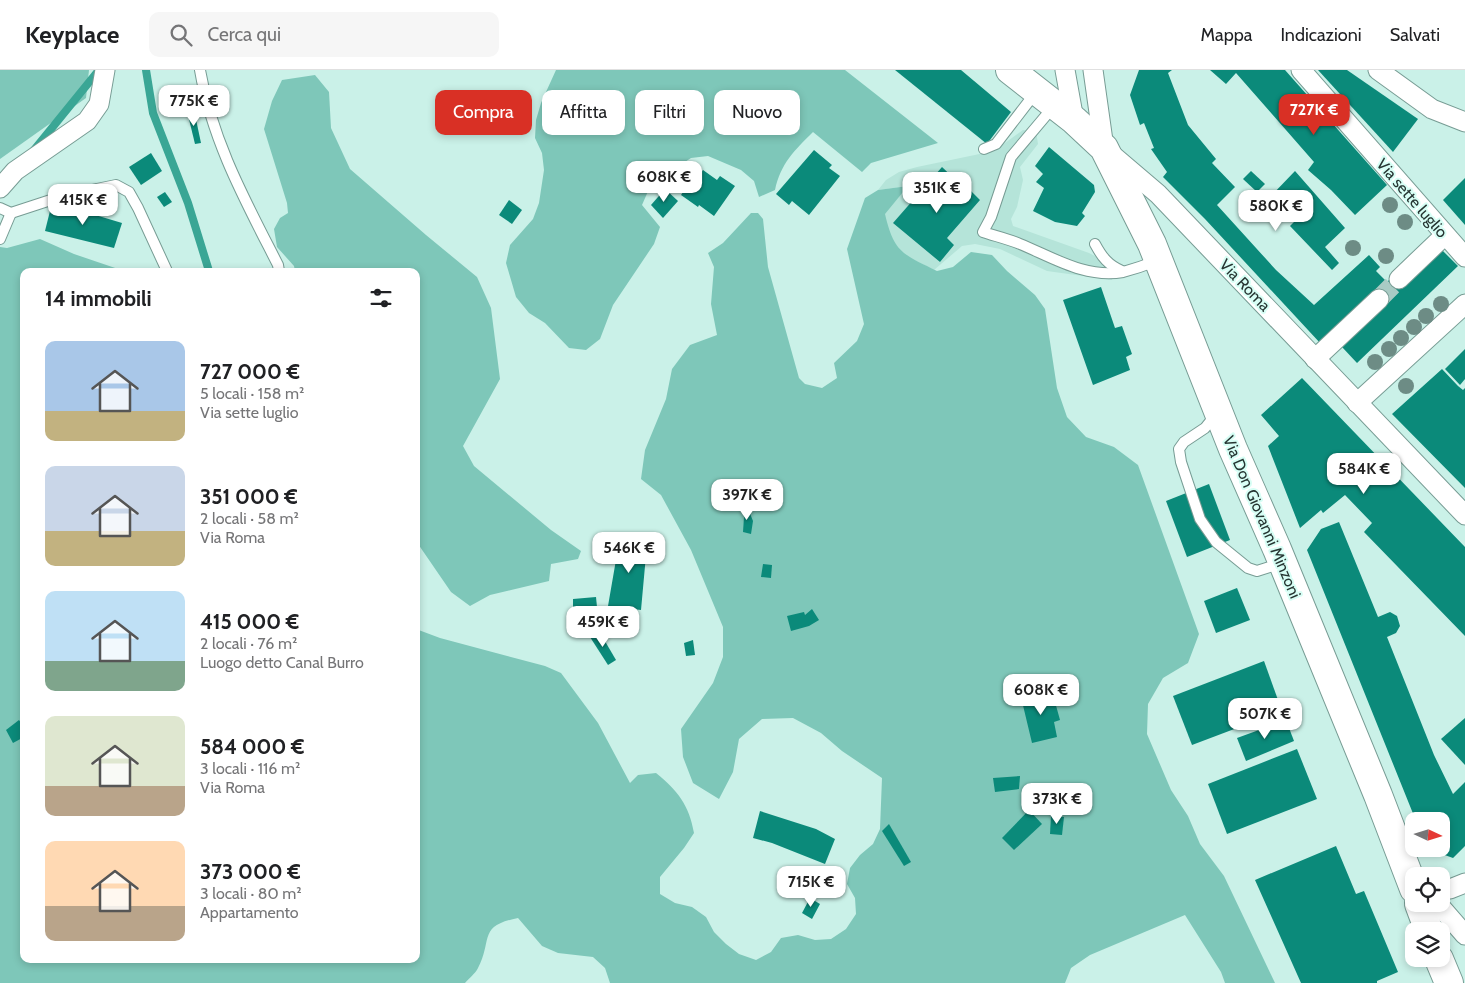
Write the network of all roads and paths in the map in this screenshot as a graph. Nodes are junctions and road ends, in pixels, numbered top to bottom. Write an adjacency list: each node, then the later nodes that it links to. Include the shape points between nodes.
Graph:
1 (105, 70): 12 (street, via 99,104 87,121 15,171)
2 (200, 70): 21 (lane, via 217,139)
3 (1010, 70): 8 (main road, Via Roma)
4 (1065, 70): 8 (street)
5 (1093, 70): 10 (street)
6 (1301, 70): 15 (street, Via sette luglio)
7 (1378, 70): 9 (street, via 1432,108)
8 (1055, 105): 10 (main road, Via Roma); 11 (lane); 22 (lane, via 1010,157 983,232 1081,269)
9 (1465, 122)
10 (1104, 148): 19 (main road, Via Don Giovanni Minzoni); 26 (street, Via Roma, via 1158,194)
11 (984, 149)
12 (0, 188)
13 (0, 208): 14 (lane)
14 (11, 213): 16 (lane); 20 (lane, via 62,196 116,186 128,192 134,200)
15 (1445, 235): 18 (street, Via sette luglio); 23 (street)
16 (0, 239)
17 (1094, 244): 22 (lane, via 1110,266)
18 (1465, 257)
19 (1159, 260): 22 (lane); 28 (main road, Via Don Giovanni Minzoni)
20 (165, 268)
21 (278, 268)
22 (1122, 272)
23 (1399, 279)
24 (1379, 299): 26 (street)
25 (1465, 304): 27 (street)
26 (1315, 359): 27 (street, Via Roma)
27 (1357, 404): 29 (street, Via Roma)
28 (1219, 410): 30 (main road, Via Don Giovanni Minzoni); 30 (lane, via 1205,428 1184,442 1180,449 1181,462 1200,519 1216,542 1248,568 1257,571)
29 (1465, 515)
30 (1282, 563): 31 (main road, Via Don Giovanni Minzoni)
31 (1410, 867)
32 (1465, 883): 33 (street)
33 (1450, 889)
34 (1445, 912): 35 (street)
35 (1465, 936)
36 (1442, 967): 37 (main road)
37 (1449, 983)

